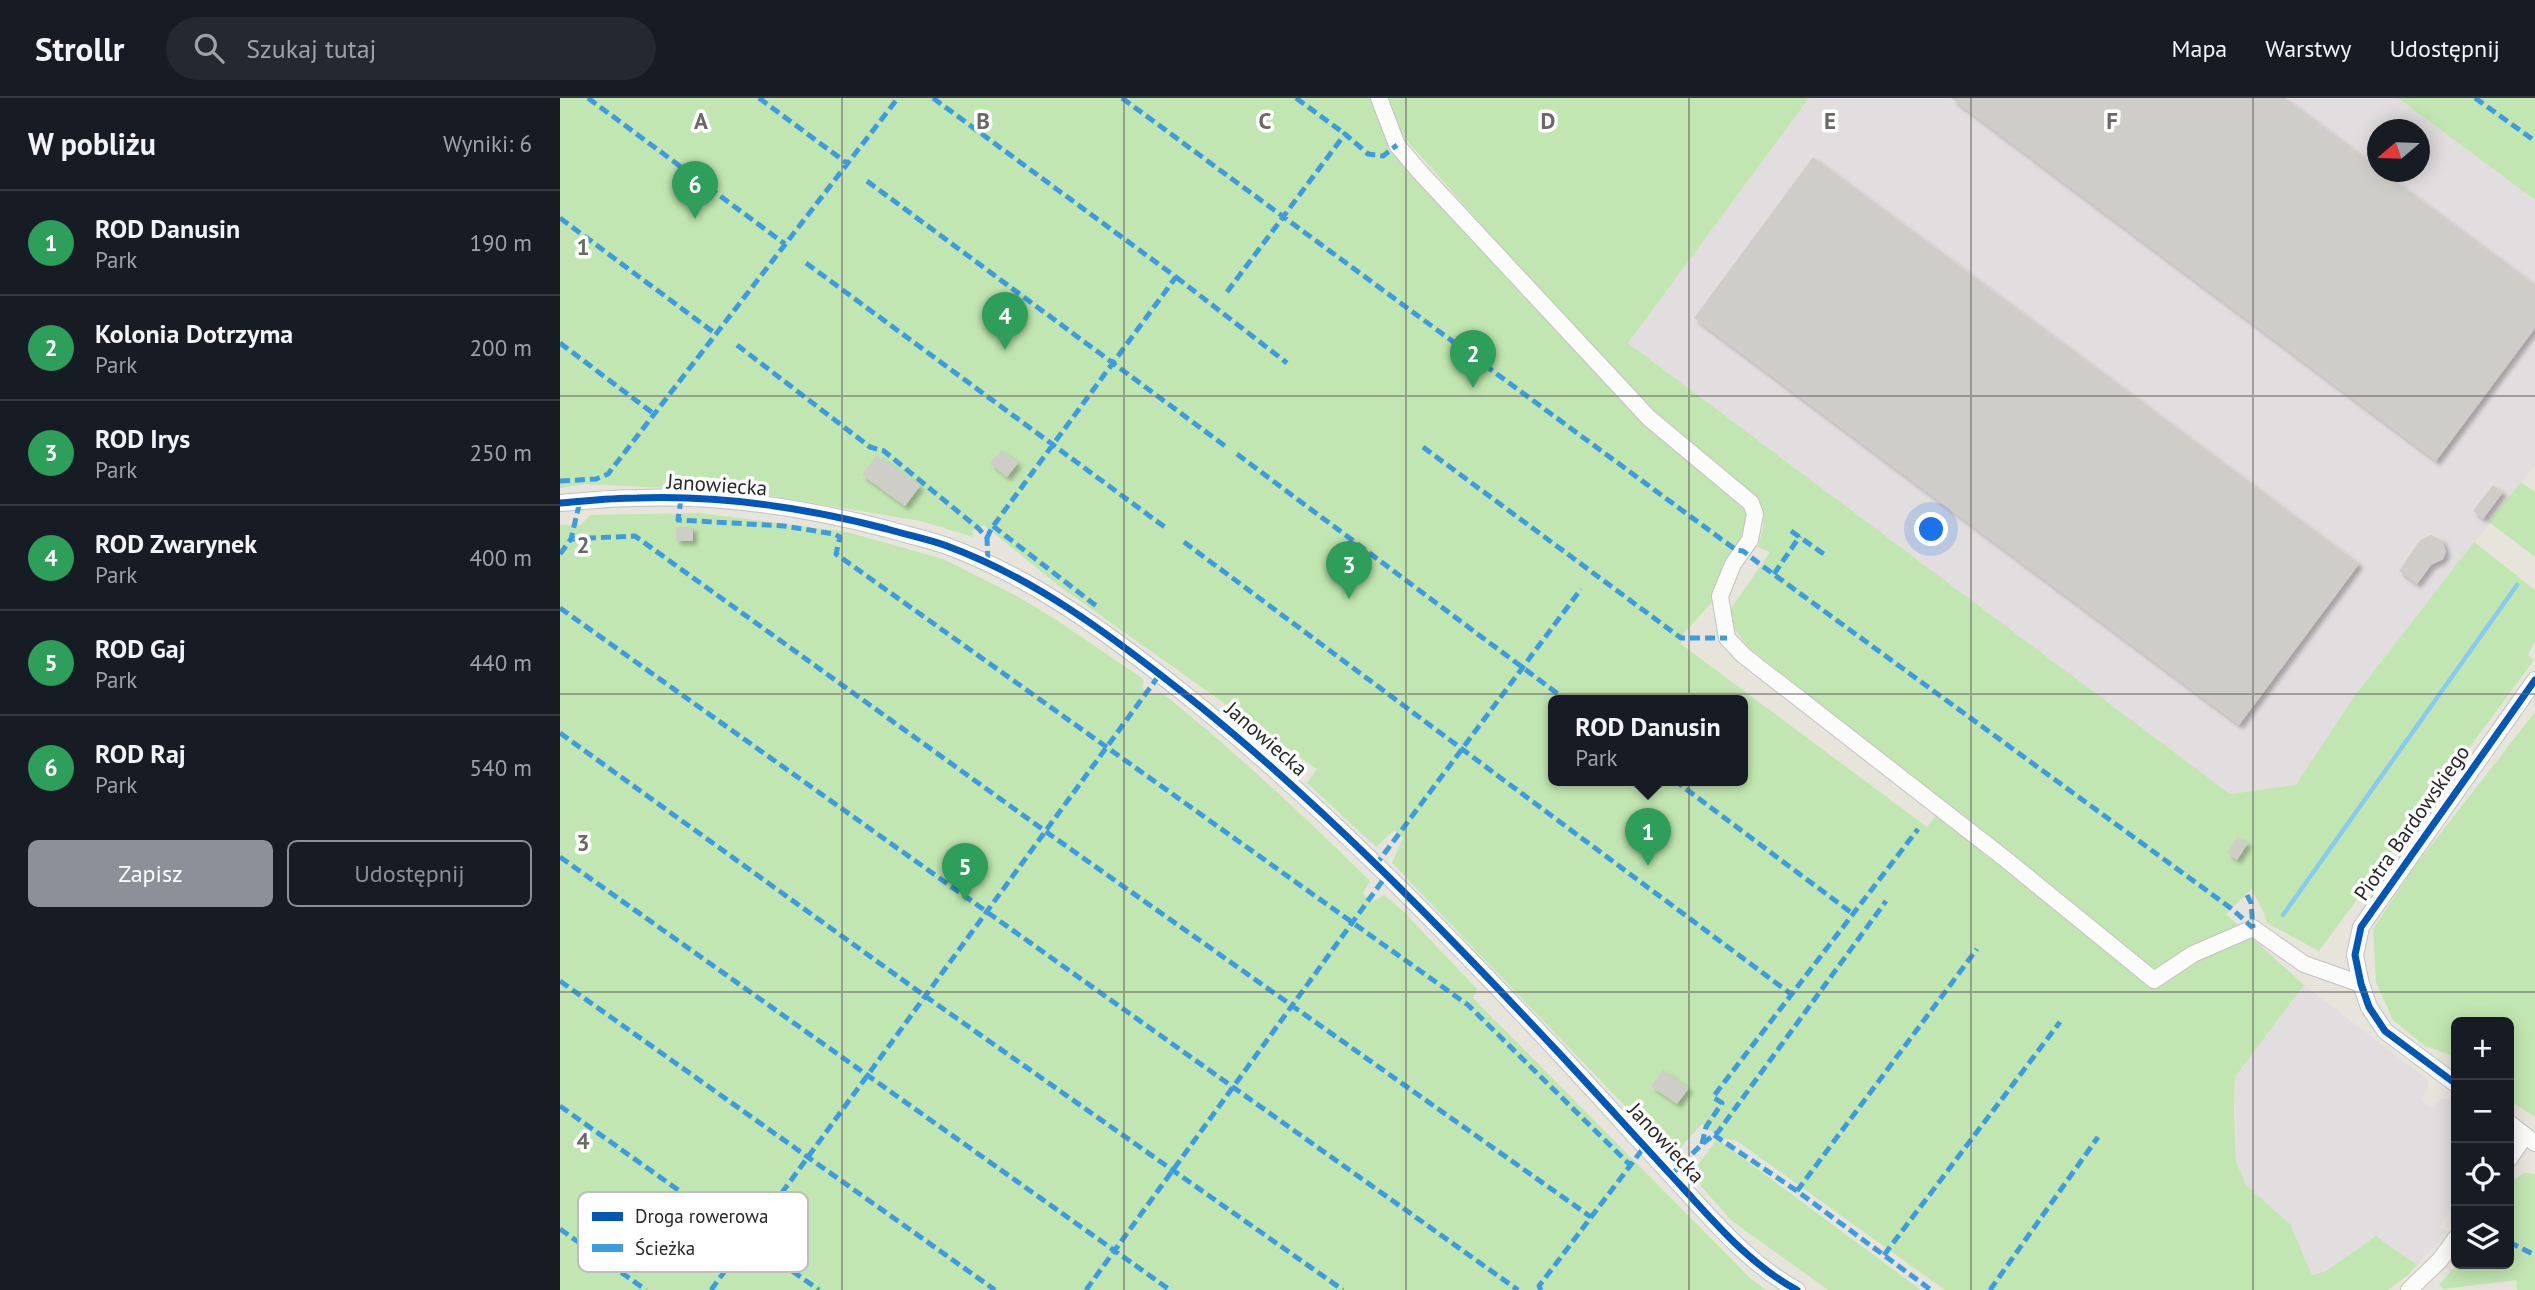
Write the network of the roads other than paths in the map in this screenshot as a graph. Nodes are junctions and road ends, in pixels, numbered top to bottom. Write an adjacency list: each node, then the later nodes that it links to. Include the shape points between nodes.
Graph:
1 (1379, 98): 4 (street, via 1397,145 1419,171 1649,418 1751,503 1755,514 1750,540 1733,564 1720,596 1727,638 1743,655 2154,980 2193,954 2253,928 2304,964)
2 (560, 503): 11 (street, Janowiecka, via 638,498 726,501 858,521 944,545 1055,599 1152,668 1314,804 1533,1026 1714,1221 1760,1265)
3 (2535, 680): 4 (street, Piotra Bardowskiego, via 2361,926 2355,955)
4 (2361, 984): 5 (street, Piotra Bardowskiego, via 2385,1031)
5 (2451, 1080)
6 (2514, 1127): 7 (street)
7 (2530, 1140): 8 (street)
8 (2514, 1154)
9 (2451, 1246): 10 (street)
10 (2428, 1284): 12 (street)
11 (1797, 1290)
12 (2409, 1290)

